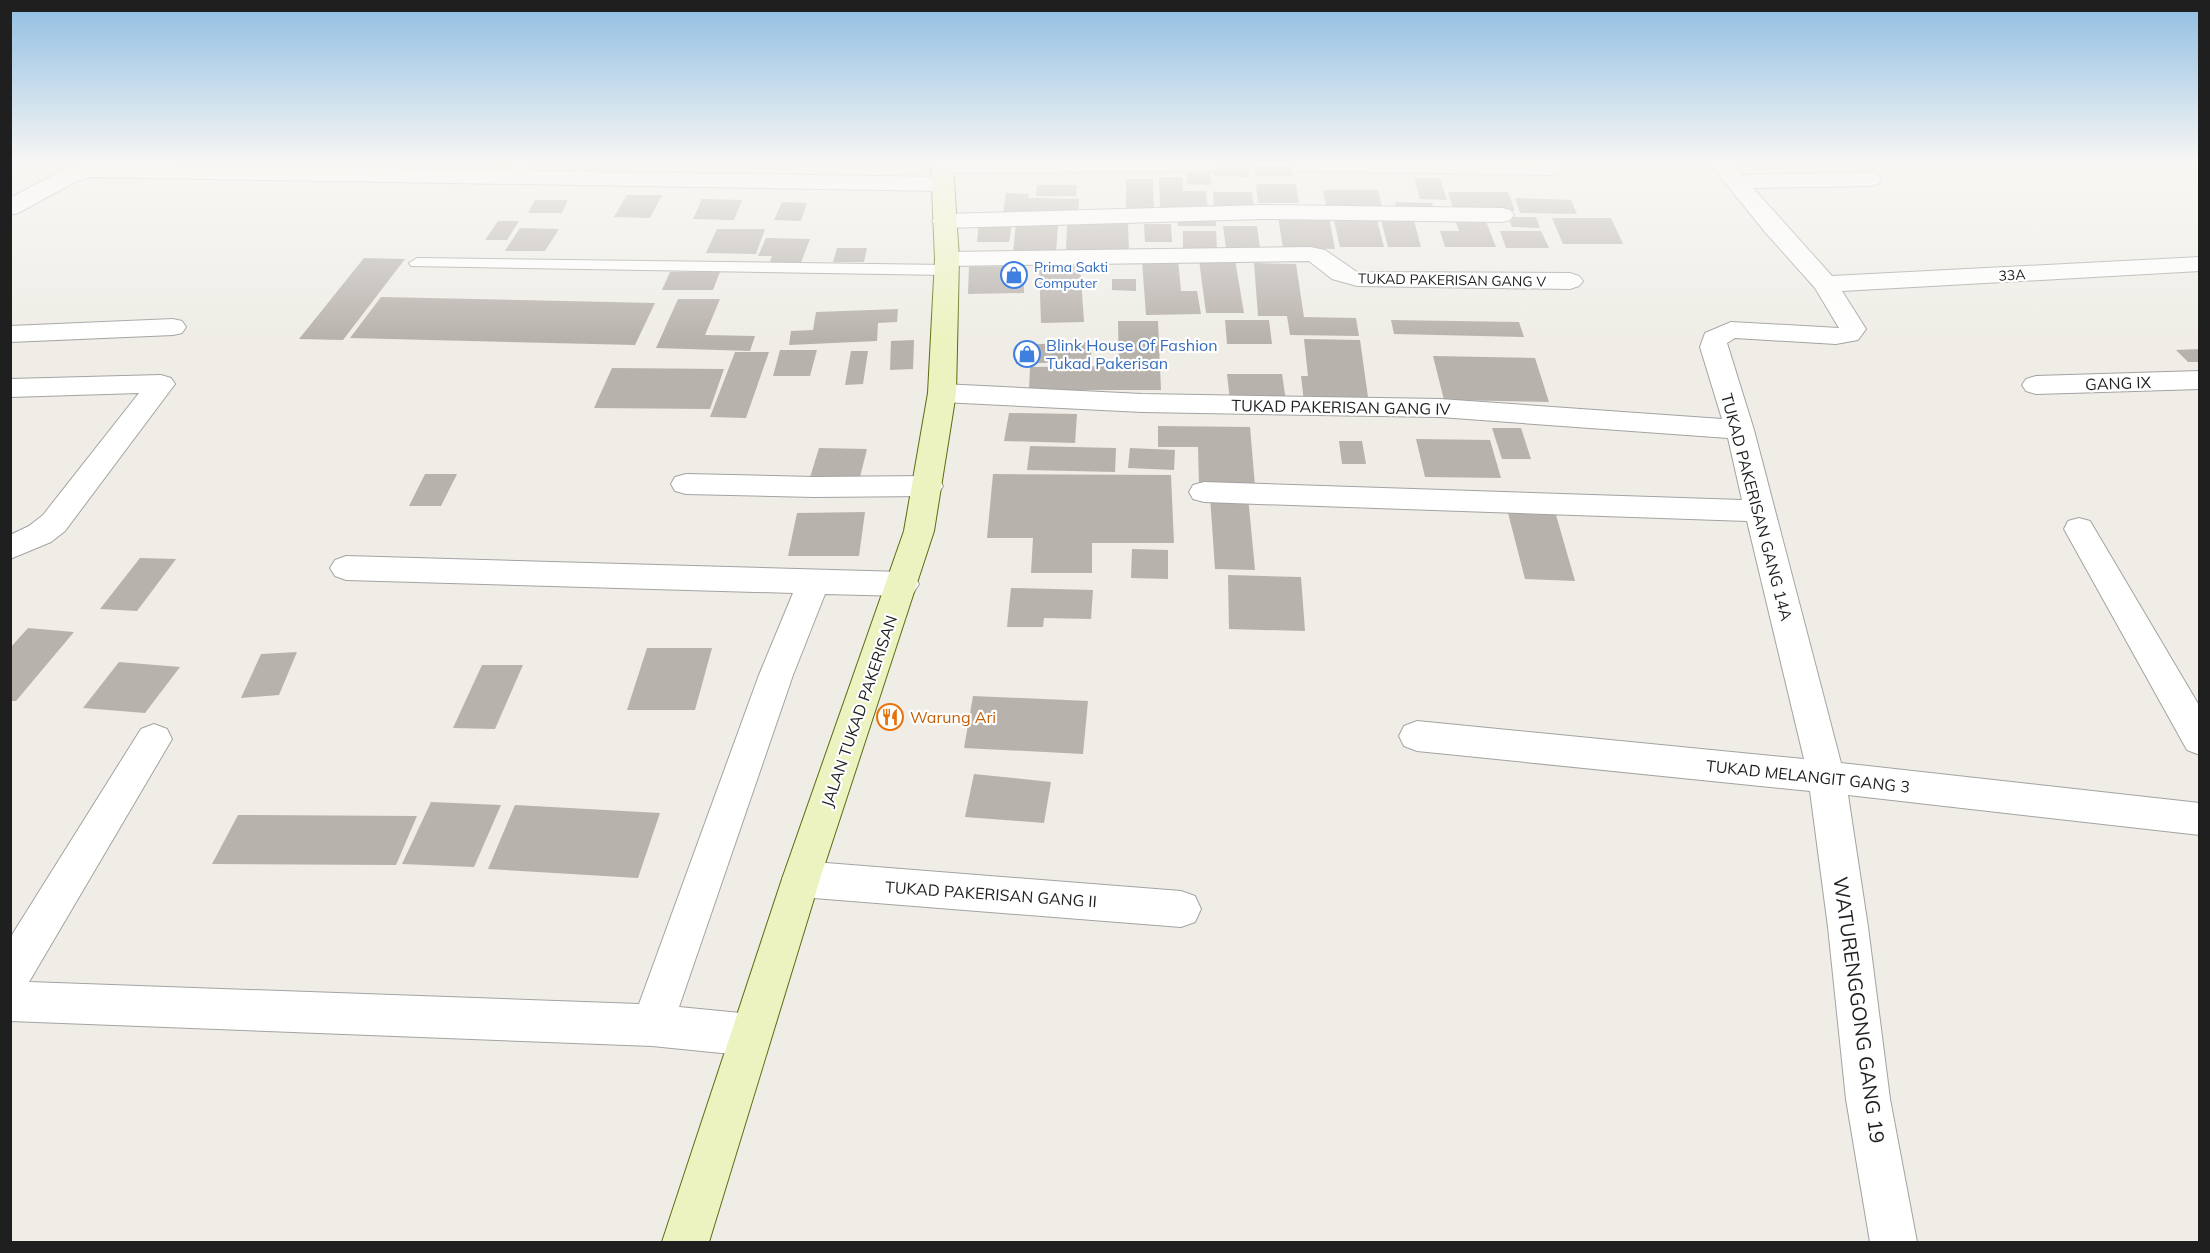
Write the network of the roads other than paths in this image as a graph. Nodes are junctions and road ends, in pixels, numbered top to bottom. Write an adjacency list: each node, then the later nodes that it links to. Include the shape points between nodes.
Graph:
1 (944, 222): 4 (street, JALAN TUKAD PAKERISAN)
2 (1771, 222): 7 (street, TUKAD PAKERISAN GANG 14A)
3 (417, 263): 4 (lane)
4 (946, 264): 6 (street, TUKAD PAKERISAN GANG V, via 1310,254 1320,257 1342,277 1357,279); 13 (street, JALAN TUKAD PAKERISAN)
5 (2199, 264): 7 (street, 33A)
6 (1570, 281)
7 (1825, 284): 14 (street, TUKAD PAKERISAN GANG 14A, via 1853,329 1850,334 1731,330 1714,339 1713,347)
8 (173, 327): 9 (street)
9 (10, 334)
10 (2199, 380): 11 (street, GANG IX)
11 (2036, 385)
12 (10, 388): 20 (street, via 161,384 54,523)
13 (942, 393): 14 (street, TUKAD PAKERISAN GANG IV, via 1142,403 1440,408); 16 (street, JALAN TUKAD PAKERISAN)
14 (1740, 430): 18 (street, TUKAD PAKERISAN GANG 14A)
15 (686, 484): 16 (street)
16 (928, 486): 23 (street, JALAN TUKAD PAKERISAN)
17 (1204, 492): 18 (street)
18 (1760, 511): 27 (street, TUKAD PAKERISAN GANG 14A)
19 (2079, 529): 26 (street)
20 (10, 548)
21 (346, 568): 22 (street)
22 (814, 582): 23 (street); 33 (street, via 776,675)
23 (903, 584): 29 (street, JALAN TUKAD PAKERISAN)
24 (1417, 736): 27 (street, TUKAD MELANGIT GANG 3)
25 (154, 739): 31 (street)
26 (2199, 740)
27 (1826, 777): 28 (street, TUKAD MELANGIT GANG 3); 36 (street, WATURENGGONG GANG 19, via 1868,1099)
28 (2199, 819)
29 (801, 879): 30 (street, TUKAD PAKERISAN GANG II); 34 (street, JALAN TUKAD PAKERISAN)
30 (1180, 909)
31 (10, 976)
32 (10, 1001): 33 (street)
33 (652, 1025): 34 (street)
34 (751, 1035): 35 (street, JALAN TUKAD PAKERISAN)
35 (685, 1242)
36 (1894, 1242)

